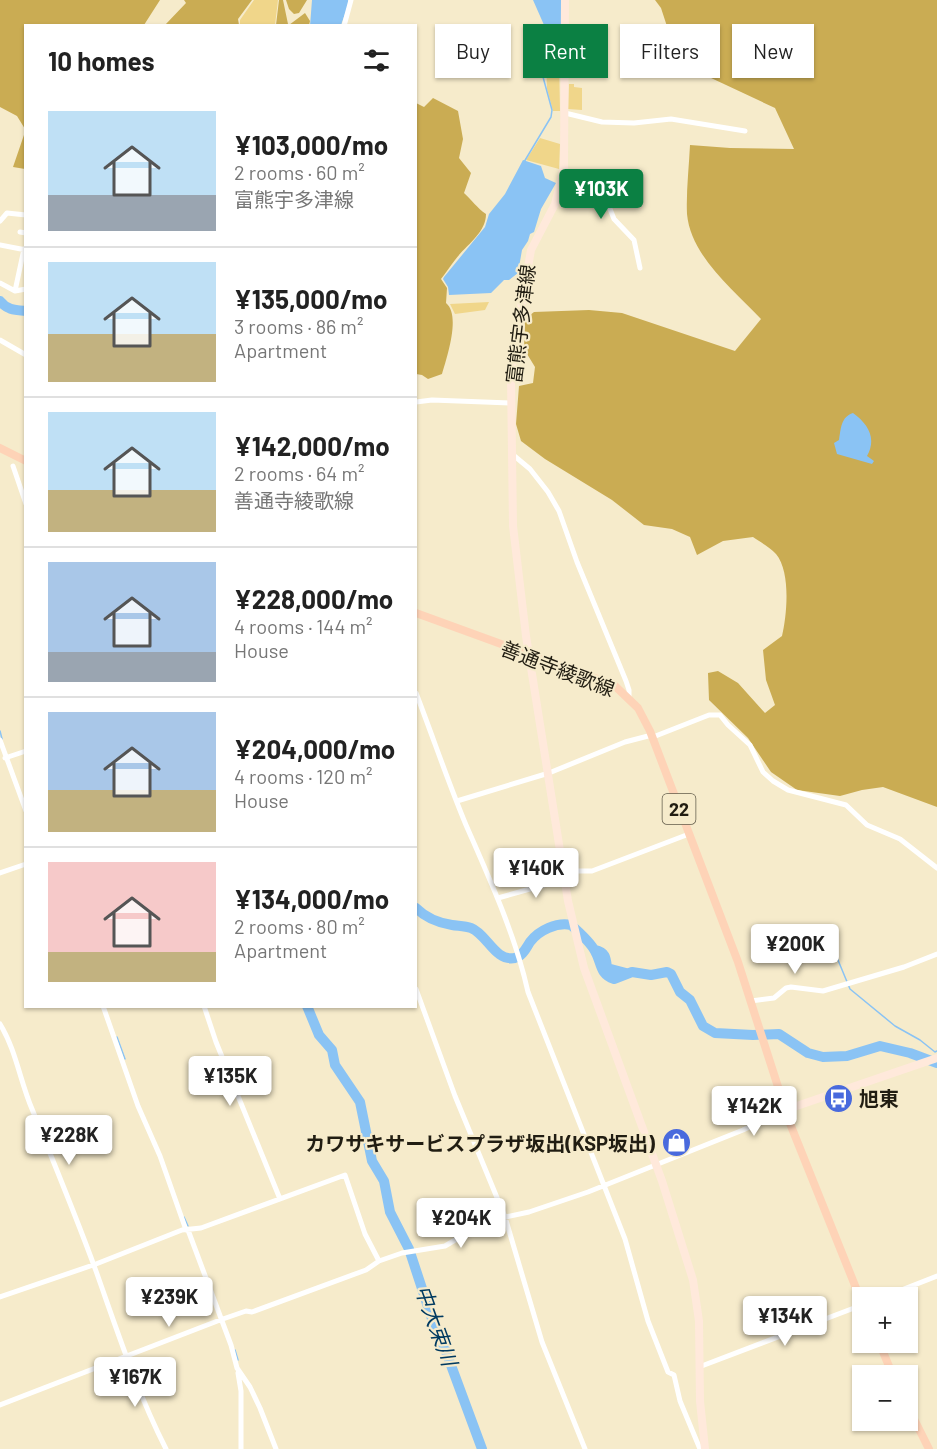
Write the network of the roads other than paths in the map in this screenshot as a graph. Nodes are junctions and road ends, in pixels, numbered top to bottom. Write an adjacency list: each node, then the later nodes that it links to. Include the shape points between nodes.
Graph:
1 (351, 0): 3 (street)
2 (565, 0): 4 (street, 富熊宇多津線)
3 (345, 24)
4 (565, 113): 5 (street, via 602,122 671,119); 6 (street, 富熊宇多津線)
5 (746, 131)
6 (563, 173): 12 (street, via 597,186 604,194 614,219 634,240); 19 (street, 富熊宇多津線, via 555,204 526,268 514,348)
7 (24, 215): 8 (street, via 8,213)
8 (0, 221)
9 (0, 246): 10 (street)
10 (24, 250)
11 (24, 254): 15 (street)
12 (640, 268)
13 (0, 283): 15 (street)
14 (24, 289): 15 (street)
15 (15, 291)
16 (0, 340): 17 (street)
17 (24, 355)
18 (417, 402): 19 (street)
19 (511, 403): 21 (street, 富熊宇多津線)
20 (0, 448): 22 (main road)
21 (512, 454): 26 (street, 富熊宇多津線, via 513,526); 28 (street, via 530,469 559,511 626,681)
22 (24, 460)
23 (13, 466): 24 (street)
24 (24, 498)
25 (417, 614): 26 (main road, 善通寺綾歌線 / 22)
26 (530, 655): 28 (main road, 善通寺綾歌線 / 22, via 614,686); 35 (street, 富熊宇多津線)
27 (417, 696): 29 (street)
28 (629, 698): 31 (main road, 善通寺綾歌線 / 22)
29 (423, 714): 30 (street); 36 (street)
30 (417, 716)
31 (652, 736): 35 (street, via 625,742); 38 (main road, 善通寺綾歌線 / 22); 40 (street, via 709,715 720,715 750,745 763,772 773,781 788,790 846,805 867,825 900,839)
32 (0, 740): 34 (street)
33 (24, 752): 34 (street)
34 (5, 759): 37 (street)
35 (549, 773): 36 (street); 42 (street, 富熊宇多津線)
36 (457, 801): 43 (street)
37 (24, 806)
38 (688, 834): 42 (street, via 592,870); 46 (main road, 善通寺綾歌線 / 22)
39 (24, 865): 41 (street)
40 (937, 868)
41 (0, 873)
42 (564, 876): 43 (street); 52 (street, 富熊宇多津線, via 591,988)
43 (498, 898): 53 (street, via 521,959 528,992)
44 (937, 954): 46 (street, via 823,991 791,987 774,998)
45 (417, 992): 55 (street)
46 (751, 1001): 51 (main road, 善通寺綾歌線 / 22)
47 (104, 1008): 56 (street)
48 (205, 1008): 54 (street)
49 (0, 1024): 58 (street)
50 (937, 1058): 51 (street)
51 (785, 1110): 52 (street); 60 (main road, 善通寺綾歌線 / 22)
52 (656, 1166): 53 (street); 66 (street, 富熊宇多津線, via 693,1280 699,1321)
53 (603, 1186): 55 (street); 74 (street, via 624,1239 648,1321 668,1372 674,1375)
54 (280, 1199): 56 (street); 57 (street, via 345,1175 365,1234)
55 (505, 1217): 57 (street, via 487,1221 445,1246); 73 (street, via 542,1342)
56 (187, 1230): 58 (street); 64 (street)
57 (379, 1261): 64 (street, via 366,1270 252,1312)
58 (93, 1265): 62 (street); 65 (street)
59 (937, 1276): 61 (street)
60 (855, 1287)
61 (909, 1287)
62 (0, 1297)
63 (852, 1308): 66 (street)
64 (222, 1319): 65 (street); 67 (street)
65 (127, 1356): 68 (street); 70 (street)
66 (699, 1367): 75 (street, 富熊宇多津線)
67 (237, 1368): 71 (street); 72 (street, via 250,1387)
68 (0, 1405)
69 (918, 1427): 76 (main road)
70 (166, 1449)
71 (241, 1449)
72 (276, 1449)
73 (585, 1449)
74 (700, 1449)
75 (705, 1449)
76 (929, 1449)

